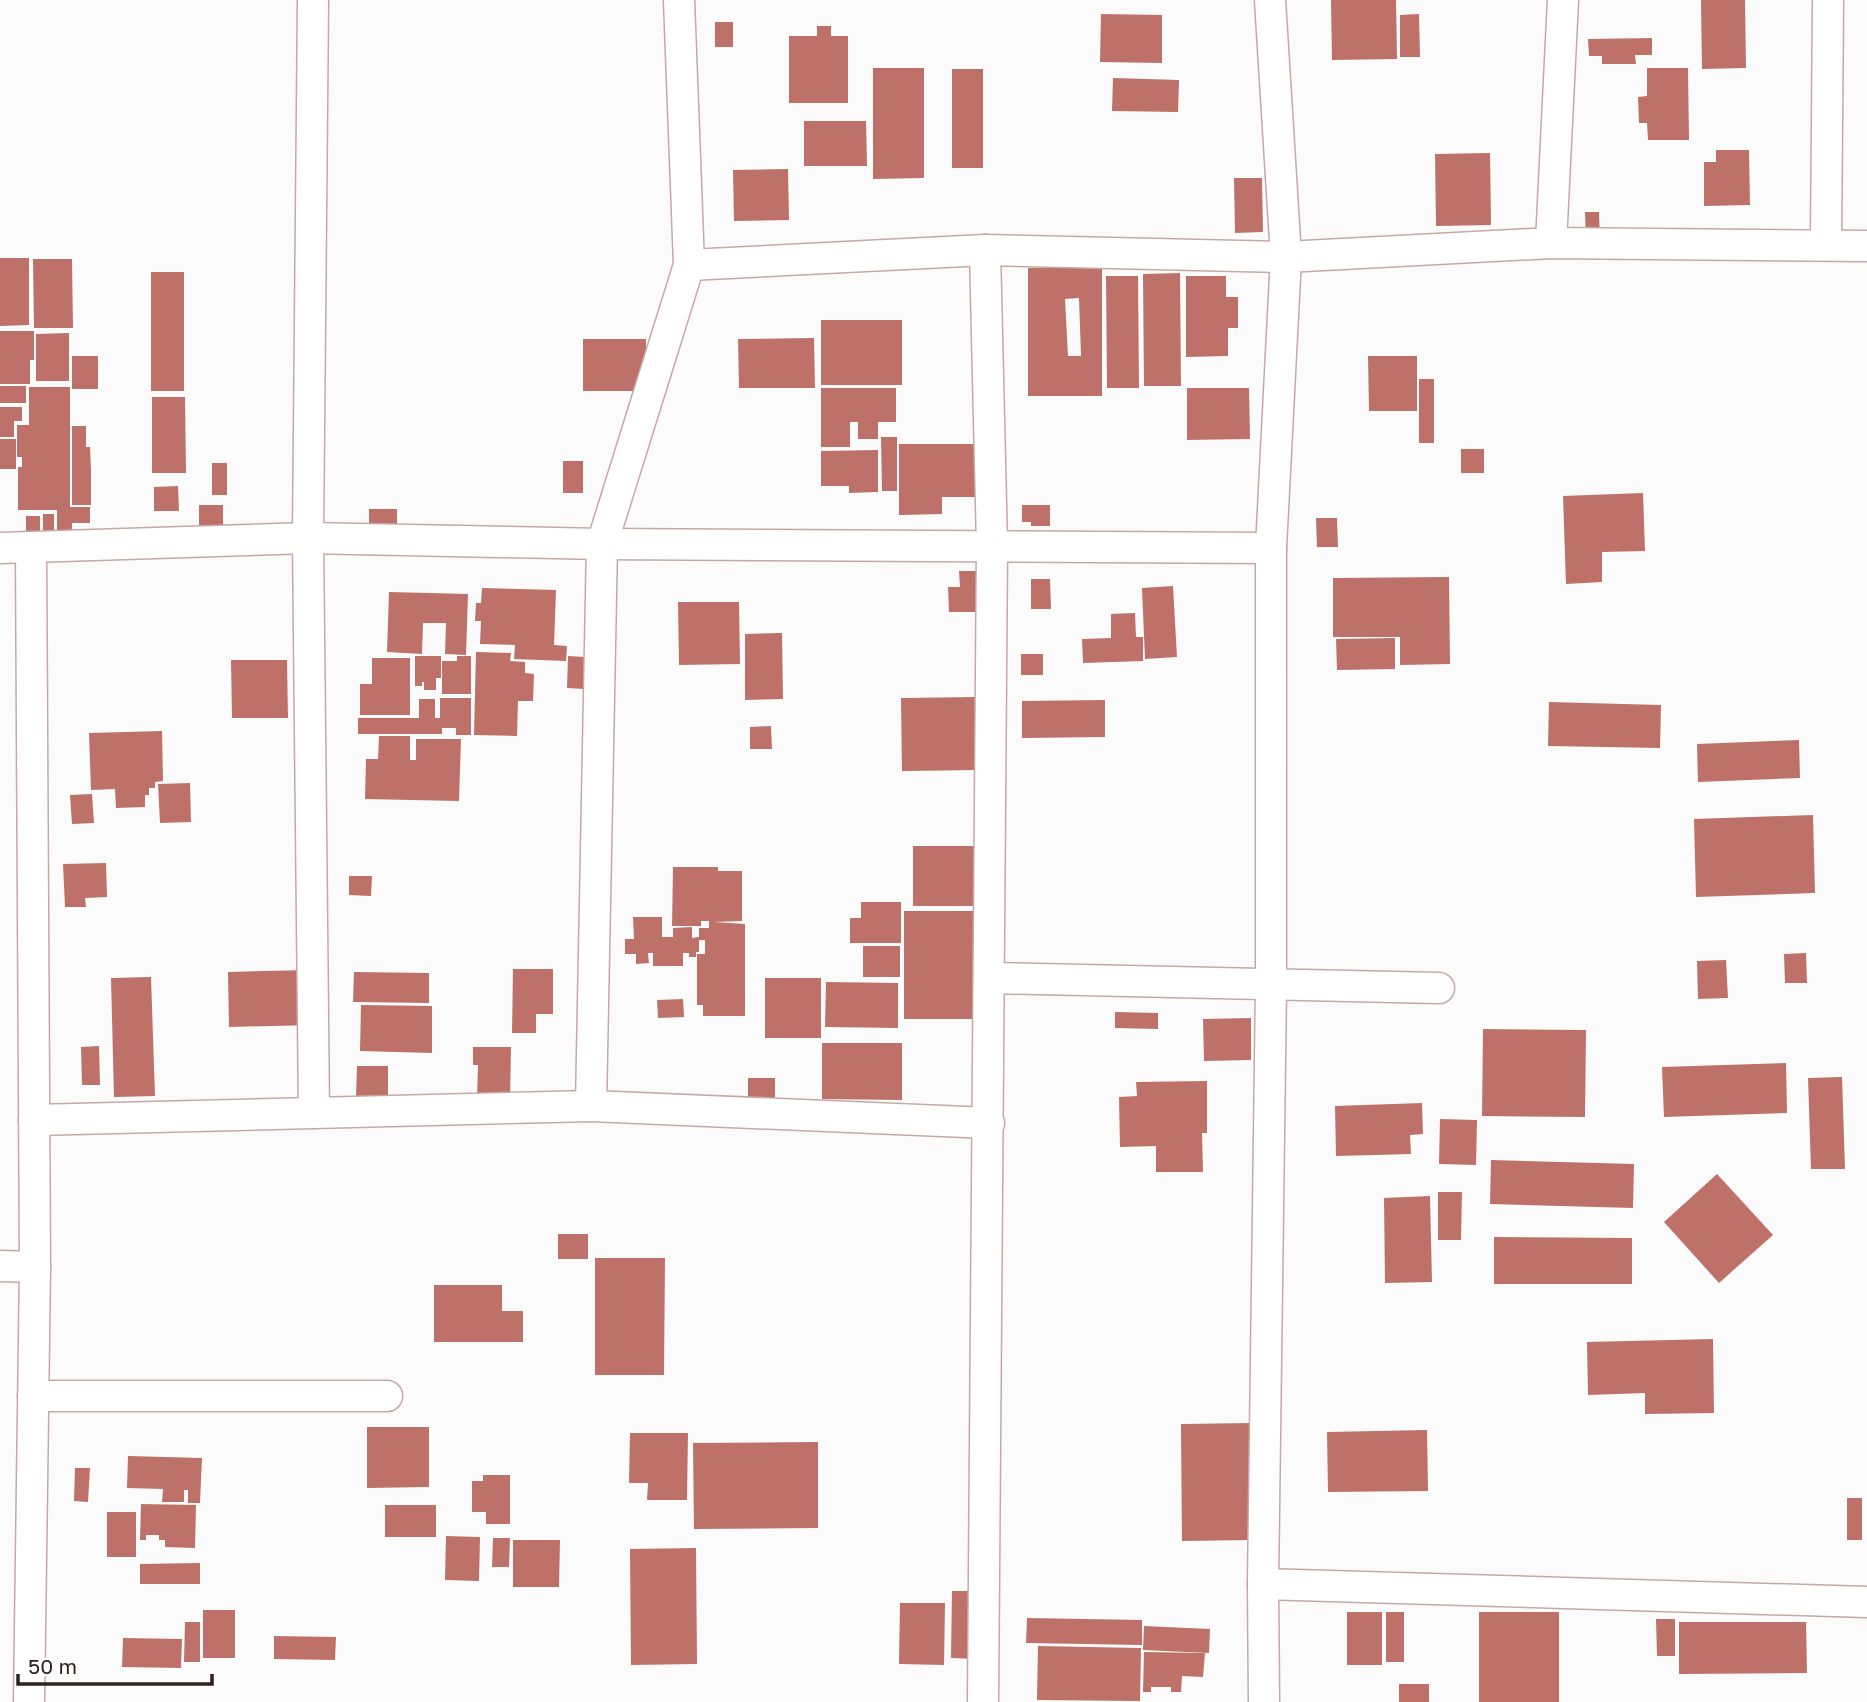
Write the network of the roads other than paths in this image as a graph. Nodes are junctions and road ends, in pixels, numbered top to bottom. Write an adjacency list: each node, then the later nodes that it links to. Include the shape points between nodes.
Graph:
1 (313, 0): 12 (street)
2 (679, 0): 11 (street)
3 (1270, 0): 10 (street)
4 (1563, 0): 6 (street)
5 (1828, 0): 7 (street)
6 (1550, 243): 7 (street); 10 (street)
7 (1826, 245): 8 (street)
8 (1867, 246)
9 (985, 250): 10 (street); 11 (street); 14 (street)
10 (1286, 257): 17 (street)
11 (689, 265): 13 (street)
12 (309, 538): 13 (street); 16 (street); 22 (street)
13 (602, 544): 14 (street); 21 (street)
14 (992, 546): 17 (street); 18 (street)
15 (0, 548): 16 (street)
16 (31, 548): 23 (street)
17 (1271, 548): 19 (street)
18 (990, 978): 19 (street); 24 (street)
19 (1271, 986): 20 (street); 29 (street)
20 (1439, 988)
21 (591, 1106): 22 (street); 24 (street)
22 (314, 1112): 23 (street)
23 (34, 1120): 26 (street)
24 (989, 1123): 32 (street)
25 (0, 1266): 26 (street)
26 (35, 1266): 27 (street)
27 (33, 1396): 28 (street); 31 (street)
28 (387, 1396)
29 (1263, 1584): 30 (street); 33 (street)
30 (1867, 1602)
31 (29, 1702)
32 (983, 1702)
33 (1264, 1702)

